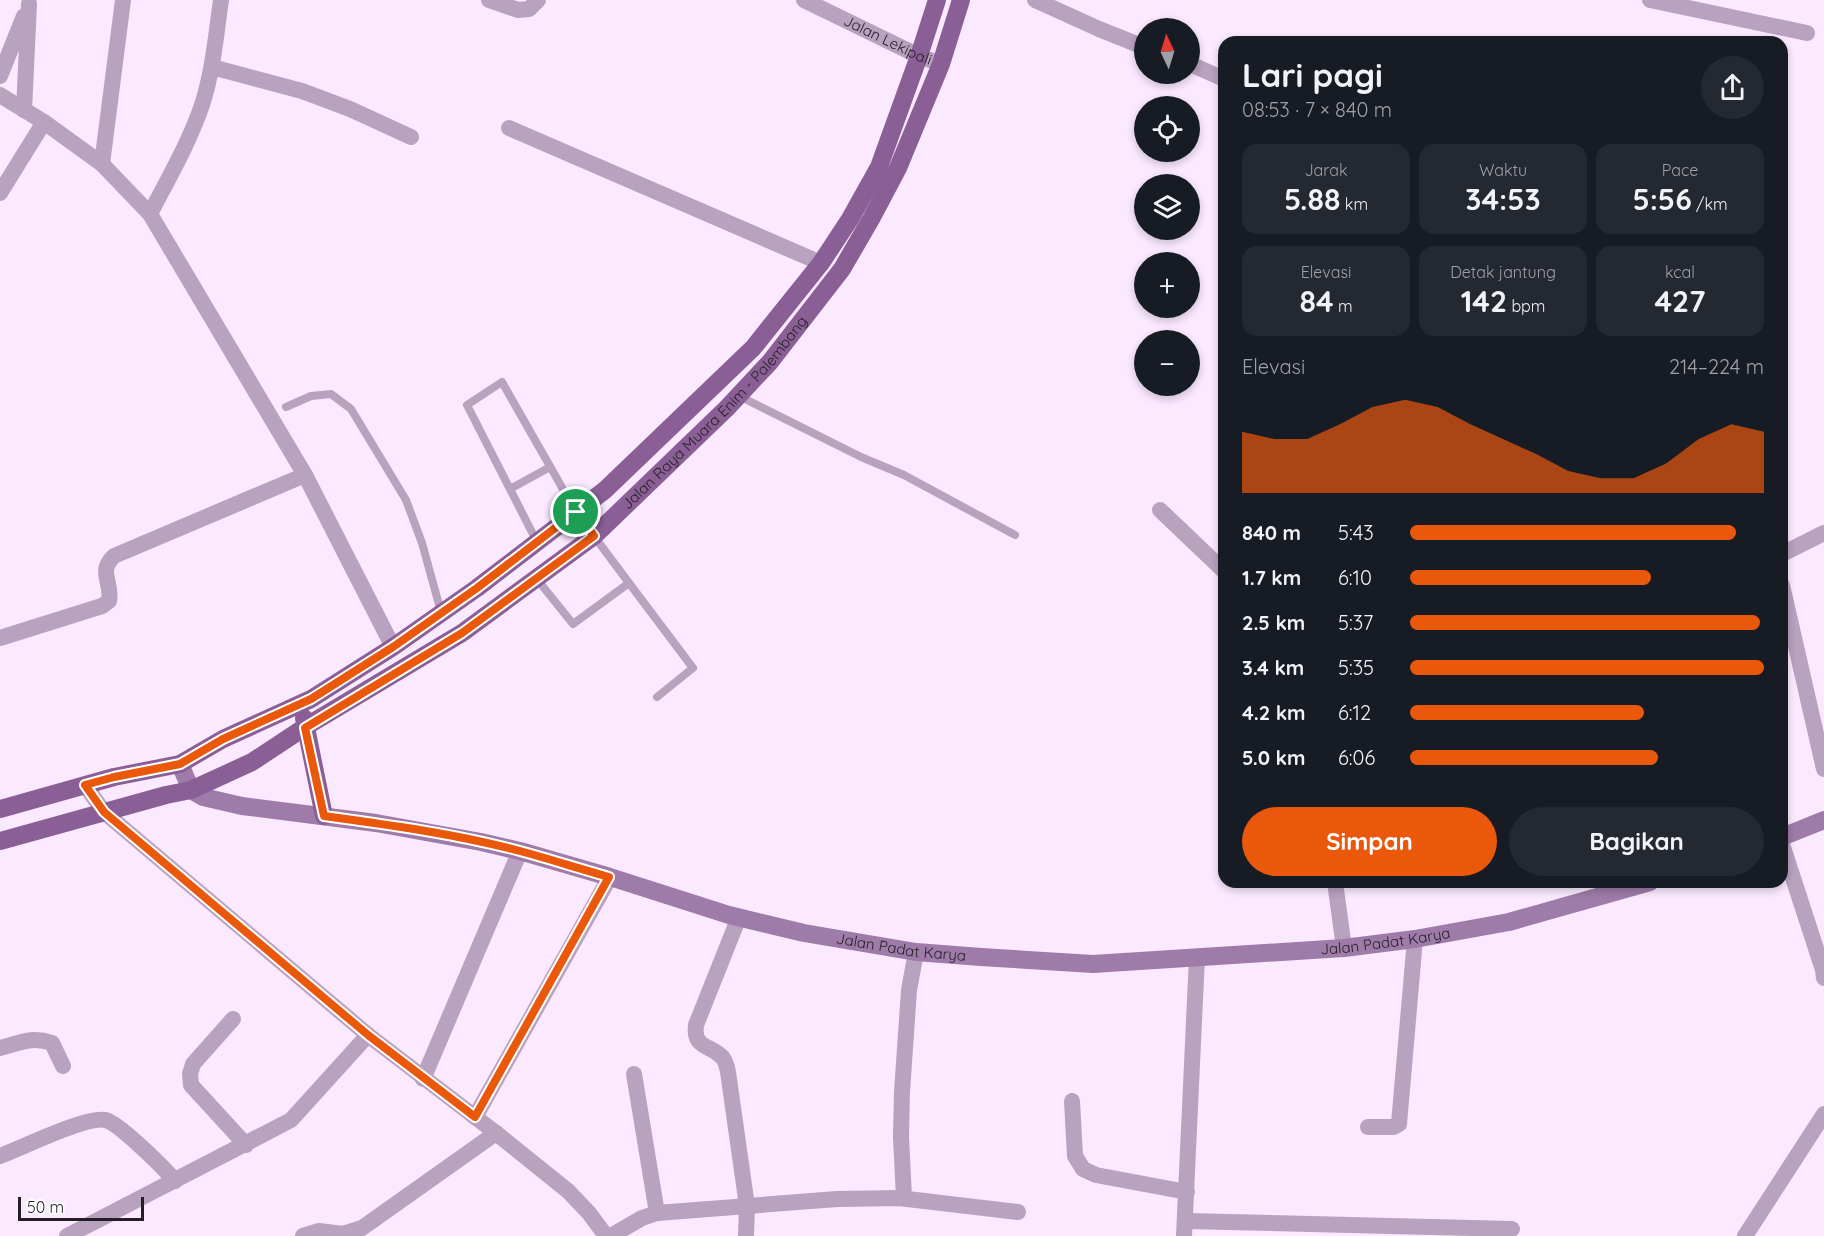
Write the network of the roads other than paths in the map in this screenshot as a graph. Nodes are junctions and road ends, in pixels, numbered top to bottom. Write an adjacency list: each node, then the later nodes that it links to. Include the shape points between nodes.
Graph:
1 (123, 0): 24 (street)
2 (221, 0): 15 (street)
3 (489, 0): 4 (street, via 518,10 529,9)
4 (538, 0)
5 (804, 0): 13 (street, Jalan Lekipali)
6 (937, 0): 13 (main road, Jalan Raya Muara Enim - Palembang)
7 (961, 0): 14 (main road, Jalan Raya Muara Enim - Palembang)
8 (1035, 0): 12 (street)
9 (1650, 0): 11 (street)
10 (29, 2): 17 (street); 20 (street)
11 (1807, 33)
12 (1134, 43)
13 (919, 56): 14 (street, Jalan Lekipali); 27 (main road, Jalan Raya Muara Enim - Palembang, via 879,167)
14 (941, 64): 28 (main road, Jalan Raya Muara Enim - Palembang, via 898,168 842,269 770,362)
15 (212, 67): 23 (street, via 302,91); 26 (street, via 196,122)
16 (1200, 69): 18 (street)
17 (0, 76)
18 (1218, 77)
19 (0, 95): 20 (street)
20 (24, 110): 21 (street)
21 (44, 122): 24 (street); 25 (street)
22 (509, 128): 27 (street)
23 (411, 136)
24 (102, 164): 26 (street)
25 (0, 193)
26 (150, 214): 31 (street)
27 (822, 263): 34 (main road, Jalan Raya Muara Enim - Palembang, via 753,348 605,490)
28 (738, 396): 36 (lane, via 904,475); 37 (main road, Jalan Raya Muara Enim - Palembang)
29 (286, 407): 44 (lane, via 311,396 331,394 351,409 406,500)
30 (550, 466): 32 (lane); 32 (lane, via 502,382 467,405); 34 (lane)
31 (304, 475): 45 (street, via 114,556 105,571 111,593 102,606); 46 (street)
32 (510, 489): 38 (lane)
33 (1160, 510): 40 (street)
34 (576, 512): 37 (lane); 38 (main road, Jalan Raya Muara Enim - Palembang)
35 (1824, 533): 39 (street)
36 (1015, 535)
37 (594, 536): 41 (main road, Jalan Raya Muara Enim - Palembang); 42 (lane)
38 (537, 542): 44 (main road, Jalan Raya Muara Enim - Palembang)
39 (1788, 551)
40 (1218, 565)
41 (536, 578): 42 (lane, via 573,624); 49 (main road, Jalan Raya Muara Enim - Palembang, via 462,633)
42 (629, 583): 47 (lane, via 693,668)
43 (1788, 611): 51 (street)
44 (441, 613): 46 (main road, Jalan Raya Muara Enim - Palembang)
45 (0, 638)
46 (393, 647): 48 (main road, Jalan Raya Muara Enim - Palembang)
47 (657, 697)
48 (301, 704): 49 (main road); 50 (main road, Jalan Raya Muara Enim - Palembang, via 223,739)
49 (305, 728): 53 (main road, Jalan Raya Muara Enim - Palembang, via 252,762); 56 (main road)
50 (180, 764): 52 (main road, Jalan Raya Muara Enim - Palembang); 53 (street)
51 (1824, 769)
52 (85, 785): 54 (main road, Jalan Raya Muara Enim - Palembang); 55 (street)
53 (190, 790): 55 (main road, Jalan Raya Muara Enim - Palembang); 56 (street, Jalan Padat Karya, via 242,806)
54 (0, 809)
55 (104, 812): 59 (main road, Jalan Raya Muara Enim - Palembang); 72 (street)
56 (324, 816): 60 (street, Jalan Padat Karya, via 421,830)
57 (1824, 820): 58 (street)
58 (1788, 835)
59 (0, 841)
60 (520, 851): 62 (street, Jalan Padat Karya); 76 (street)
61 (1788, 862): 70 (street)
62 (609, 877): 65 (street, Jalan Padat Karya); 79 (street)
63 (1336, 888): 67 (street)
64 (1629, 888): 66 (street, Jalan Padat Karya, via 1509,922)
65 (739, 917): 68 (street, Jalan Padat Karya, via 804,933); 87 (street, via 695,1035 726,1062)
66 (1415, 939): 67 (street, Jalan Padat Karya); 80 (street, via 1399,1124)
67 (1344, 948): 69 (street, Jalan Padat Karya)
68 (916, 952): 69 (street, Jalan Padat Karya, via 1093,964); 86 (street, via 909,990 901,1118)
69 (1197, 957): 85 (street)
70 (1824, 973)
71 (233, 1019): 82 (street, via 193,1064 189,1074 191,1085)
72 (368, 1035): 76 (street); 82 (street, via 299,1113)
73 (0, 1048): 74 (street, via 35,1038 52,1043)
74 (63, 1066)
75 (634, 1074): 89 (street)
76 (423, 1078): 79 (street)
77 (1072, 1101): 85 (street, via 1075,1156 1083,1169 1096,1175)
78 (1824, 1114): 98 (street)
79 (475, 1117): 81 (street)
80 (1368, 1127)
81 (496, 1133): 95 (street, via 362,1228); 96 (street, via 568,1191)
82 (246, 1145): 84 (street)
83 (0, 1156): 84 (street, via 67,1129 106,1119)
84 (175, 1181): 94 (street)
85 (1187, 1192): 90 (street)
86 (904, 1198): 87 (street); 88 (street)
87 (747, 1206): 89 (street); 97 (street)
88 (1018, 1212)
89 (657, 1213): 96 (street)
90 (1185, 1228): 92 (street)
91 (1512, 1228): 93 (street)
92 (1401, 1231): 93 (street)
93 (1487, 1232)
94 (67, 1236)
95 (303, 1236)
96 (609, 1236)
97 (746, 1236)
98 (1746, 1236)

